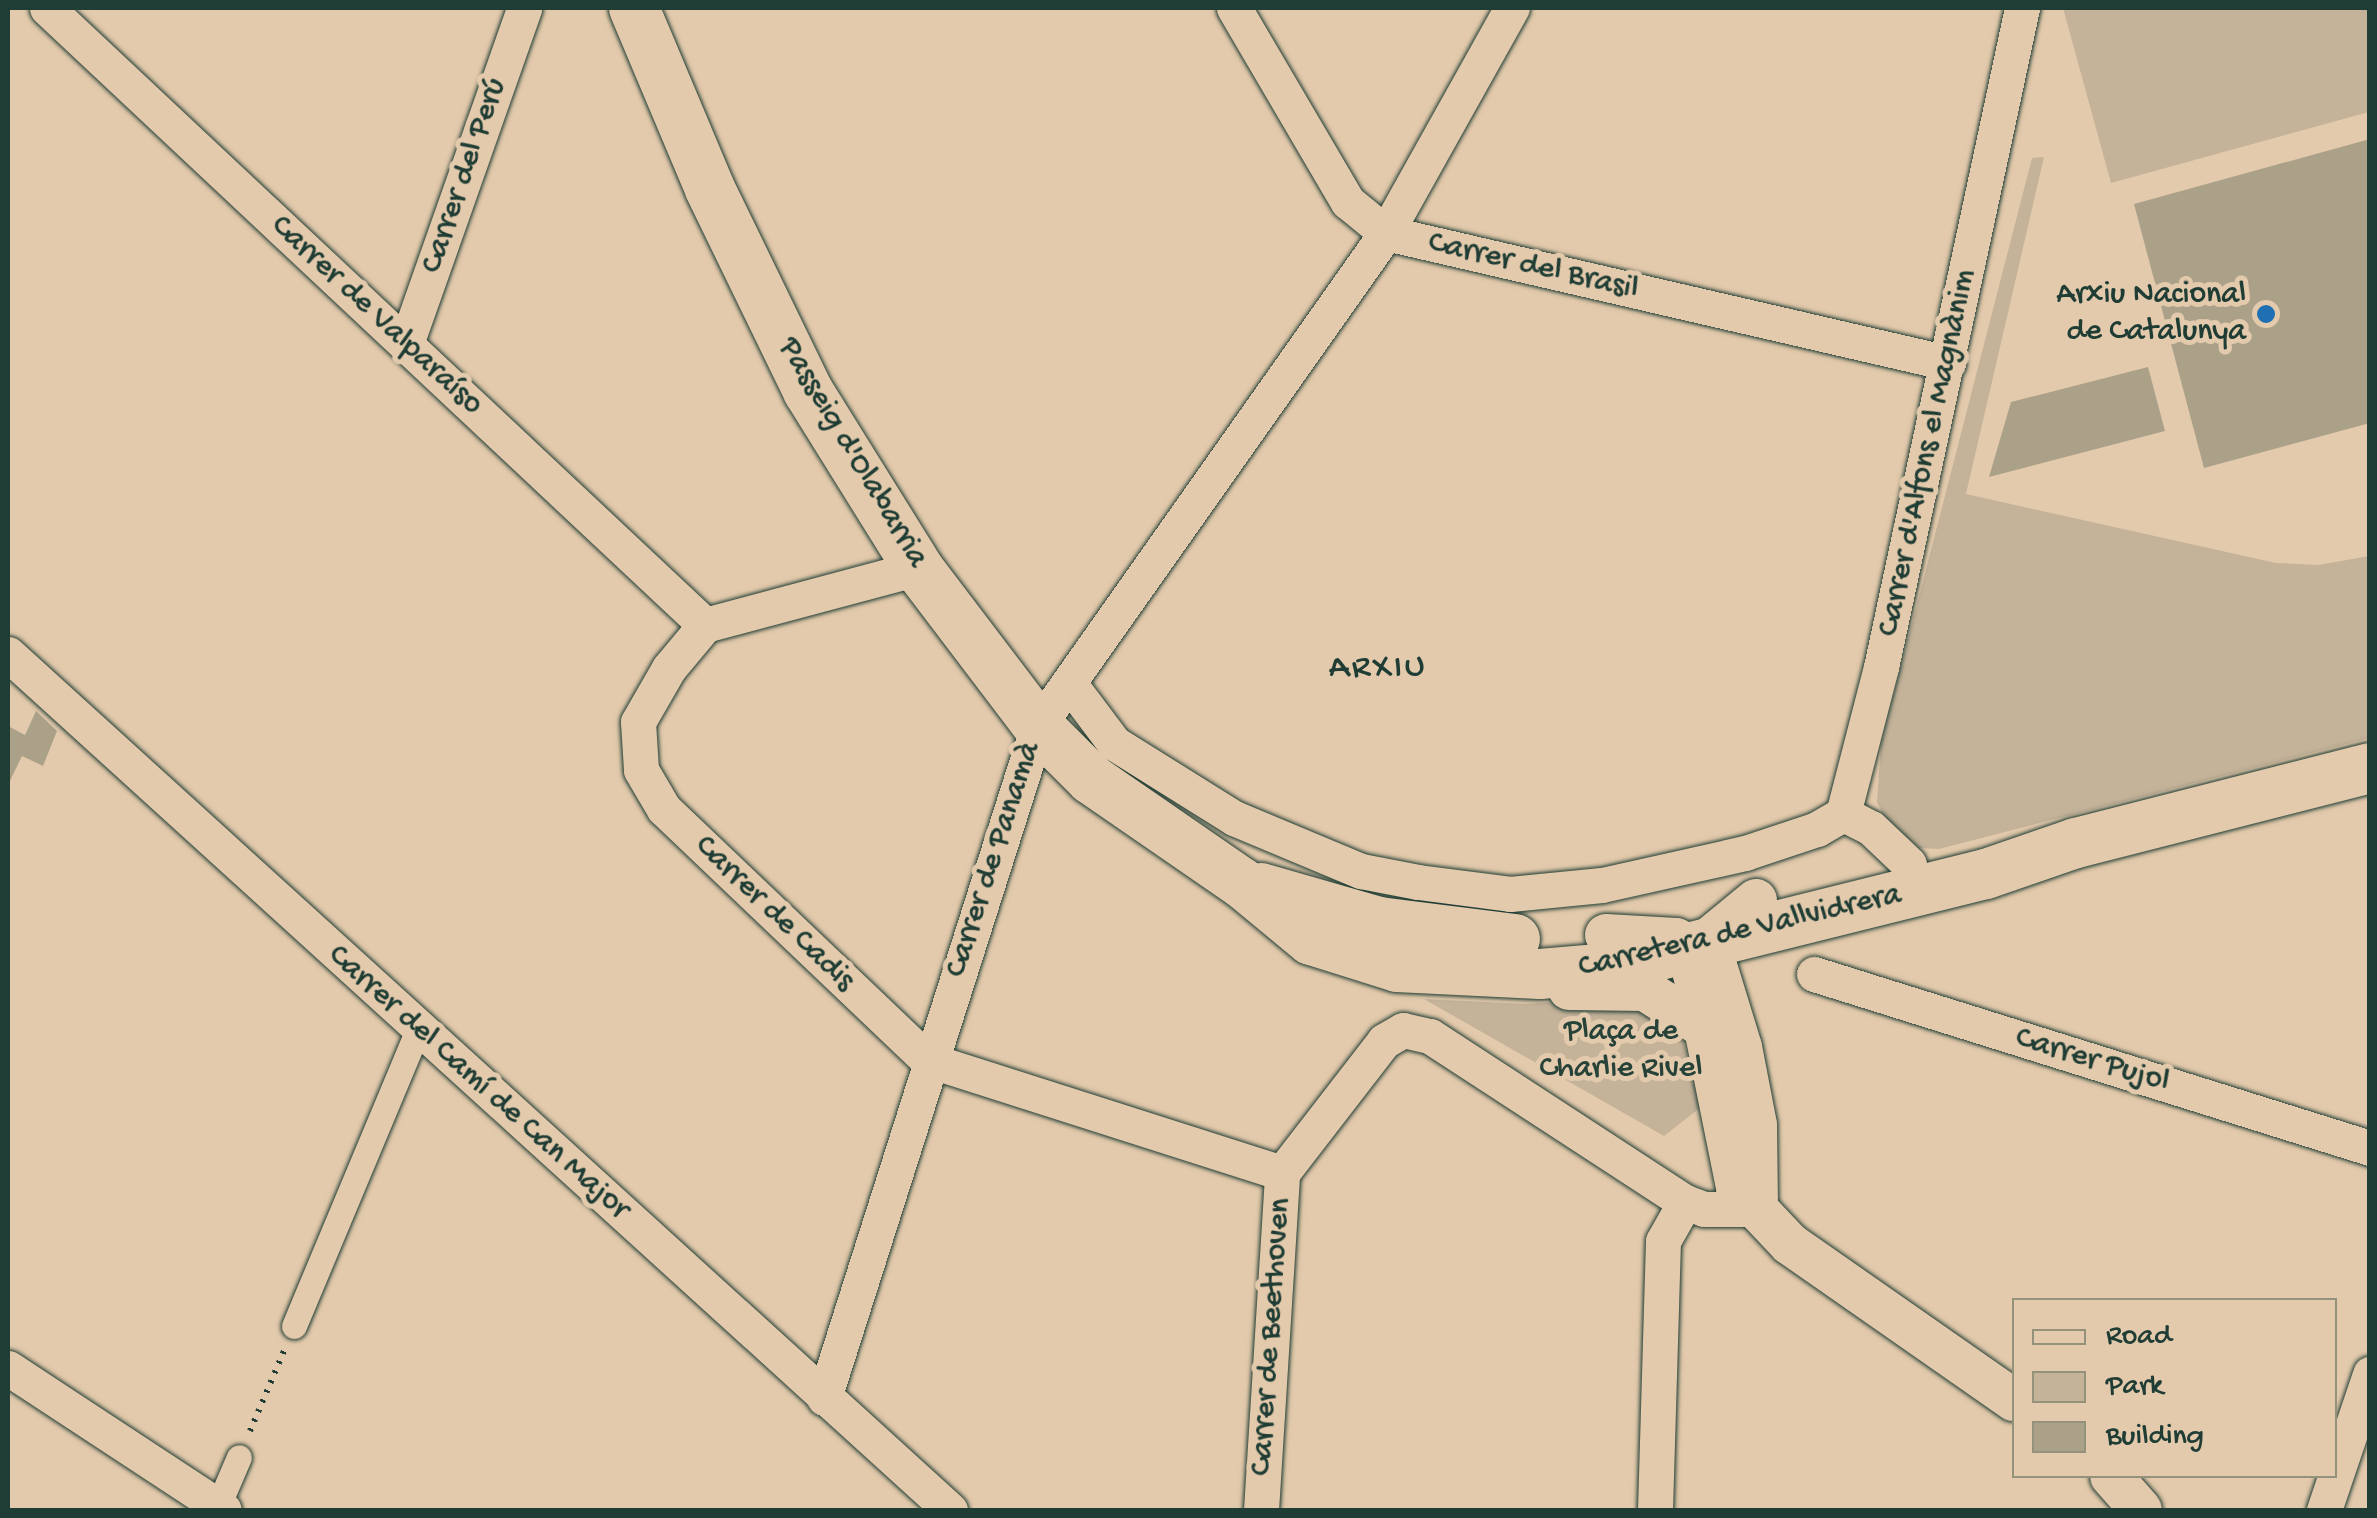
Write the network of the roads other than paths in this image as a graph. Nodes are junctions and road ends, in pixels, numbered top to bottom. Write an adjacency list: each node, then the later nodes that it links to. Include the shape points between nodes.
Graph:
1 (47, 8): 8 (street, Carrer de Valparaíso)
2 (524, 8): 8 (street, Carrer del Perú)
3 (634, 8): 10 (main road, Passeig d'Olabarria, via 710,189 808,391)
4 (1234, 8): 7 (street, Carrer del Brasil, via 1348,202)
5 (1512, 8): 7 (street, Carrer de Panamà)
6 (2022, 8): 9 (street, Carrer d'Alfons el Magnànim)
7 (1386, 233): 9 (street, Carrer del Brasil); 13 (street, Carrer de Panamà)
8 (406, 344): 11 (street, Carrer de Valparaíso)
9 (1948, 363): 16 (street, Carrer d'Alfons el Magnànim)
10 (918, 568): 11 (street); 14 (main road, Passeig d'Olabarria)
11 (705, 625): 29 (street, Carrer de Cadis, via 668,668 638,722 641,770 664,809)
12 (8, 654): 27 (street, Carrer del Camí de Can Major)
13 (1072, 687): 14 (street, Carrer de Panamà); 16 (street, via 1114,743 1234,818 1362,872 1418,882 1510,894 1602,885 1745,852 1817,830)
14 (1038, 726): 17 (main road, Passeig d'Olabarria); 29 (street, Carrer de Panamà)
15 (2370, 768): 18 (main road, Carretera de Vallvidrera)
16 (1843, 814): 19 (street, via 1871,828)
17 (1163, 834): 20 (main road, Carretera de Vallvidrera)
18 (2076, 843): 19 (main road, Carretera de Vallvidrera); 21 (main road, Carretera de Vallvidrera, via 1986,874)
19 (1909, 864): 21 (main road, Carretera de Vallvidrera)
20 (1242, 883): 22 (main road, Carretera de Vallvidrera, via 1431,932 1532,940); 24 (main road, Carretera de Vallvidrera, via 1311,940)
21 (1764, 914): 22 (main road, Carretera de Vallvidrera); 23 (main road, Carretera de Vallvidrera); 28 (street, via 1746,961)
22 (1606, 935): 23 (street)
23 (1700, 946): 24 (main road, Carretera de Vallvidrera, via 1570,972); 26 (street, via 1694,974); 28 (street, via 1712,956)
24 (1397, 967): 26 (street, via 1484,990 1645,990)
25 (1814, 974): 30 (street, Carrer Pujol)
26 (1702, 1026): 33 (street, via 1728,1162 1737,1188)
27 (418, 1029): 34 (street); 37 (street, Carrer del Camí de Can Major)
28 (1742, 1047): 33 (street, via 1756,1125)
29 (928, 1060): 31 (street, Carrer de Cadis); 37 (street, Carrer de Panamà)
30 (2370, 1148)
31 (1282, 1173): 32 (street, Carrer de Beethoven, via 1384,1041 1403,1030 1430,1036); 45 (street, Carrer de Beethoven)
32 (1686, 1202): 33 (street, via 1704,1210); 46 (street, via 1662,1242)
33 (1757, 1209): 38 (street, via 1790,1244)
34 (294, 1326)
35 (8, 1368): 43 (street)
36 (2370, 1374): 40 (street)
37 (824, 1398): 44 (street, Carrer del Camí de Can Major)
38 (2012, 1399)
39 (239, 1458): 43 (street)
40 (2337, 1472)
41 (2113, 1478): 47 (street)
42 (2335, 1478): 48 (street)
43 (221, 1508)
44 (950, 1510)
45 (1260, 1510)
46 (1656, 1510)
47 (2140, 1510)
48 (2324, 1510)

